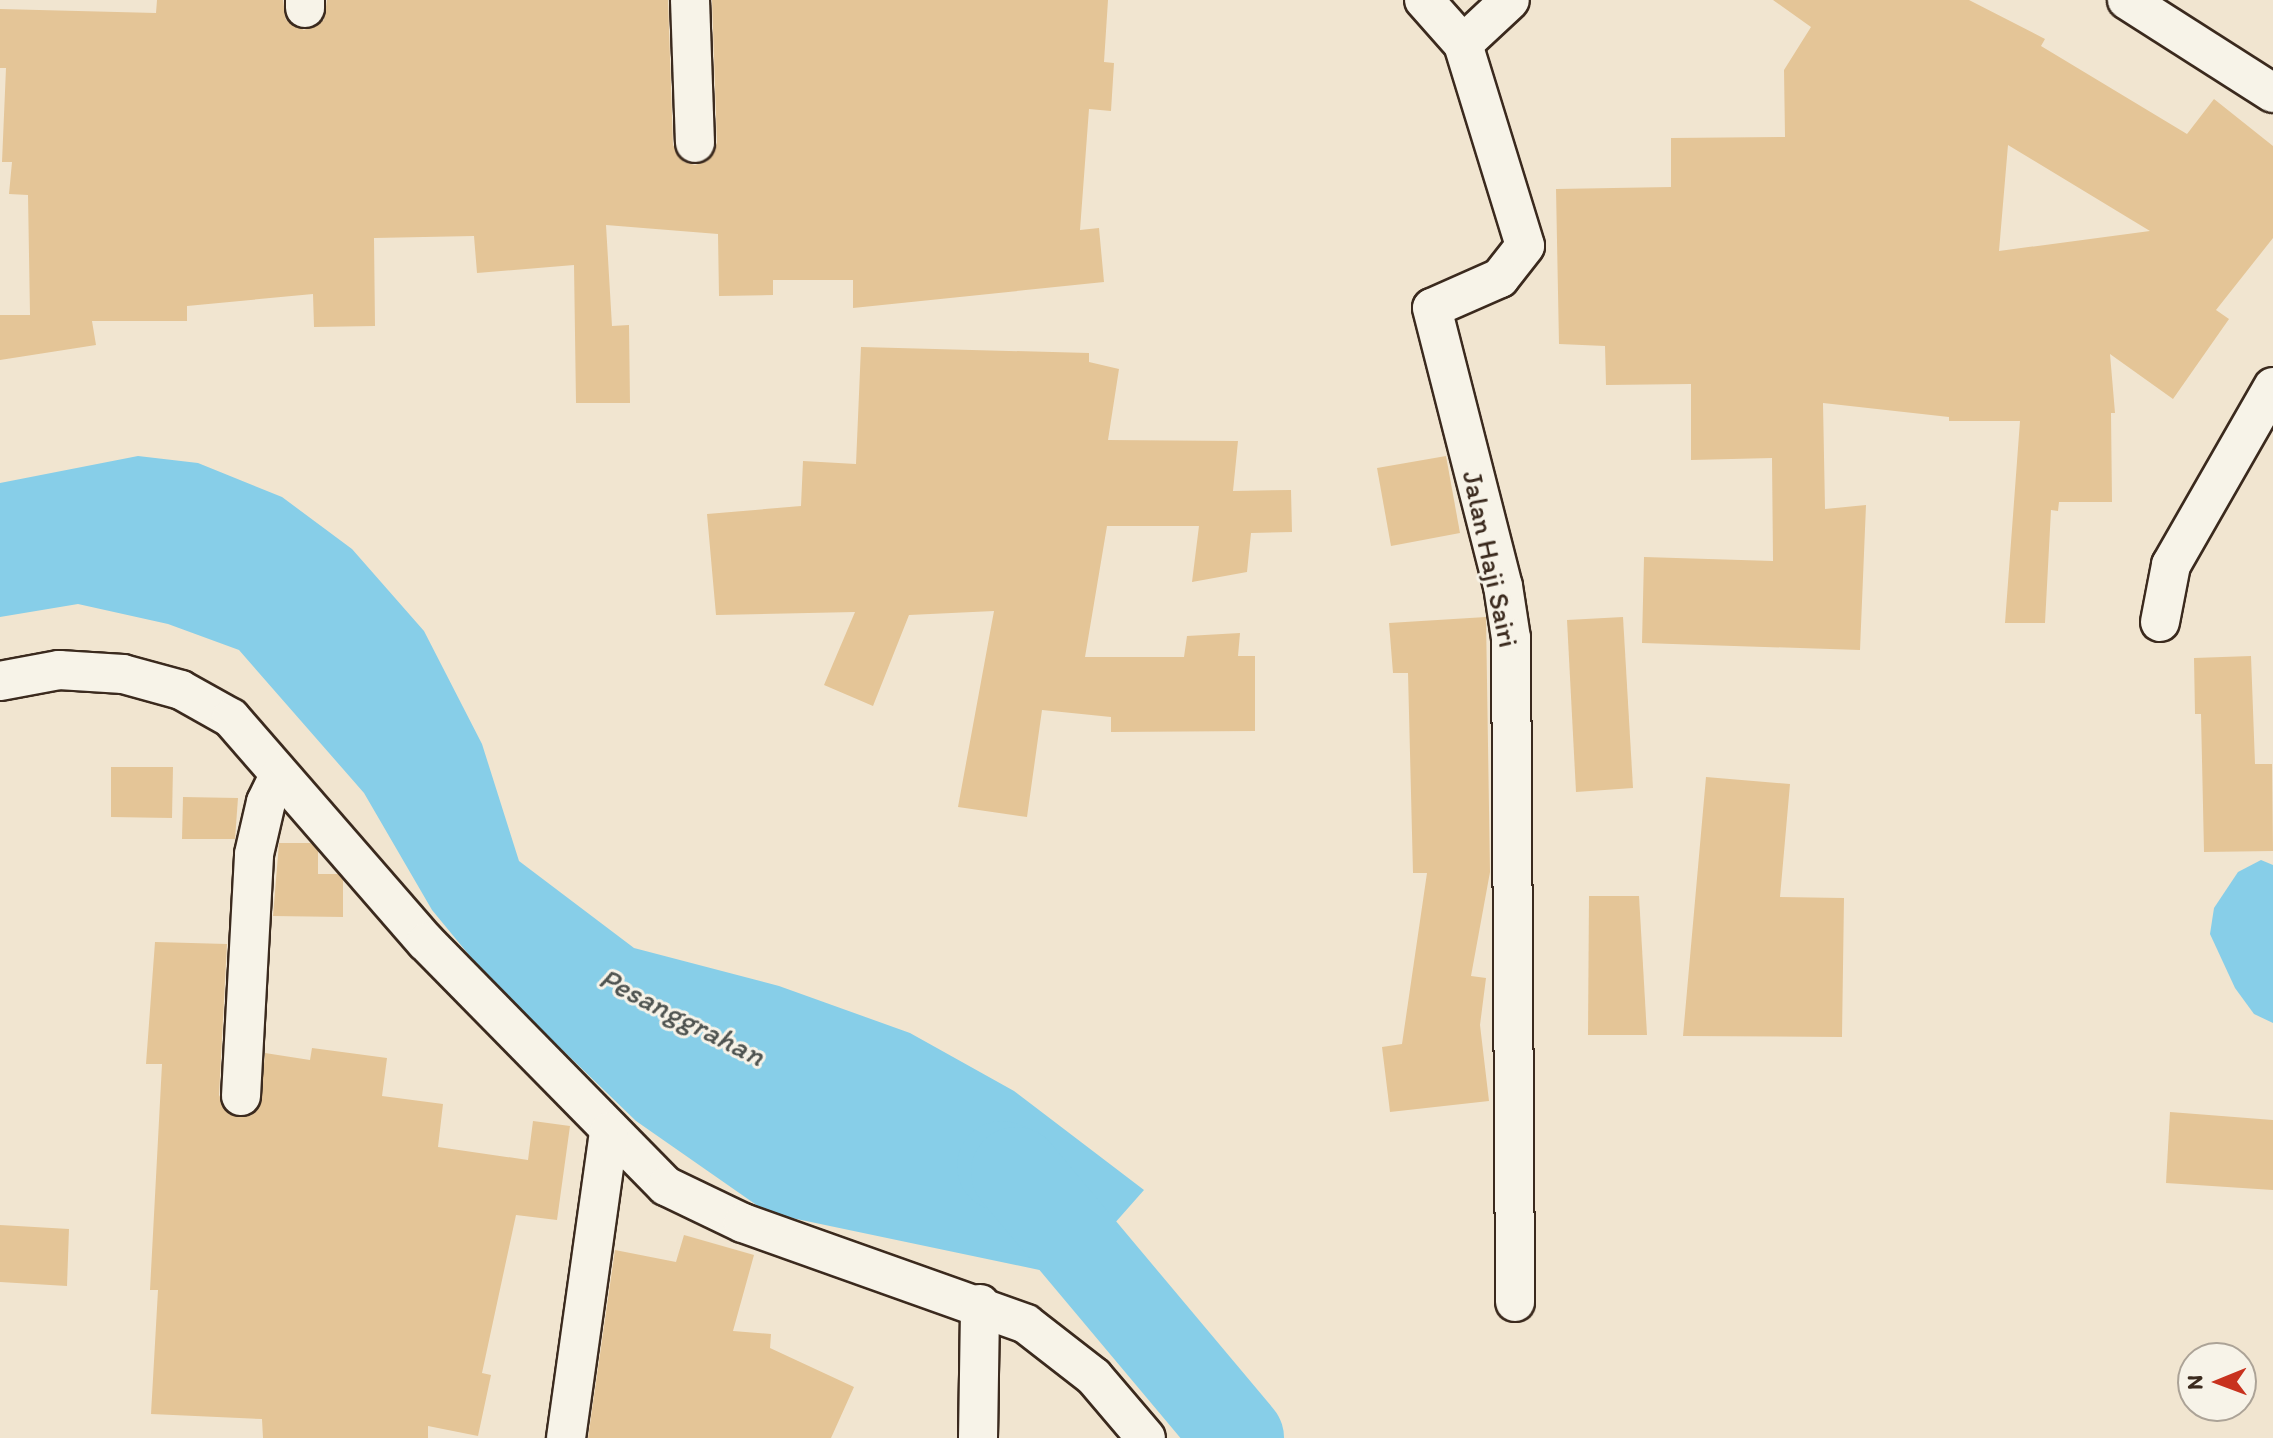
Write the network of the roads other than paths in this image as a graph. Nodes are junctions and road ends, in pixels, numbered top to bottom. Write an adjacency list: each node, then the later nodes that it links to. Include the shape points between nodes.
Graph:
1 (690, 0): 7 (street)
2 (1424, 0): 5 (street)
3 (1510, 0): 5 (street)
4 (2127, 0): 6 (street)
5 (1463, 44): 14 (street, Jalan Haji Sairi, via 1525,246 1502,276 1432,308 1503,586 1511,638)
6 (2273, 93)
7 (695, 143)
8 (2273, 387): 9 (street, via 2171,565)
9 (2160, 622)
10 (0, 681): 11 (street, via 59,670 123,674 181,690 231,718)
11 (278, 777): 12 (street, via 266,802 254,854); 13 (street, via 426,942)
12 (241, 1096)
13 (609, 1132): 15 (street, via 666,1186 743,1223); 16 (street)
14 (1515, 1302)
15 (980, 1304): 17 (street); 18 (street, via 1026,1324 1094,1377)
16 (566, 1438)
17 (978, 1438)
18 (1146, 1438)

